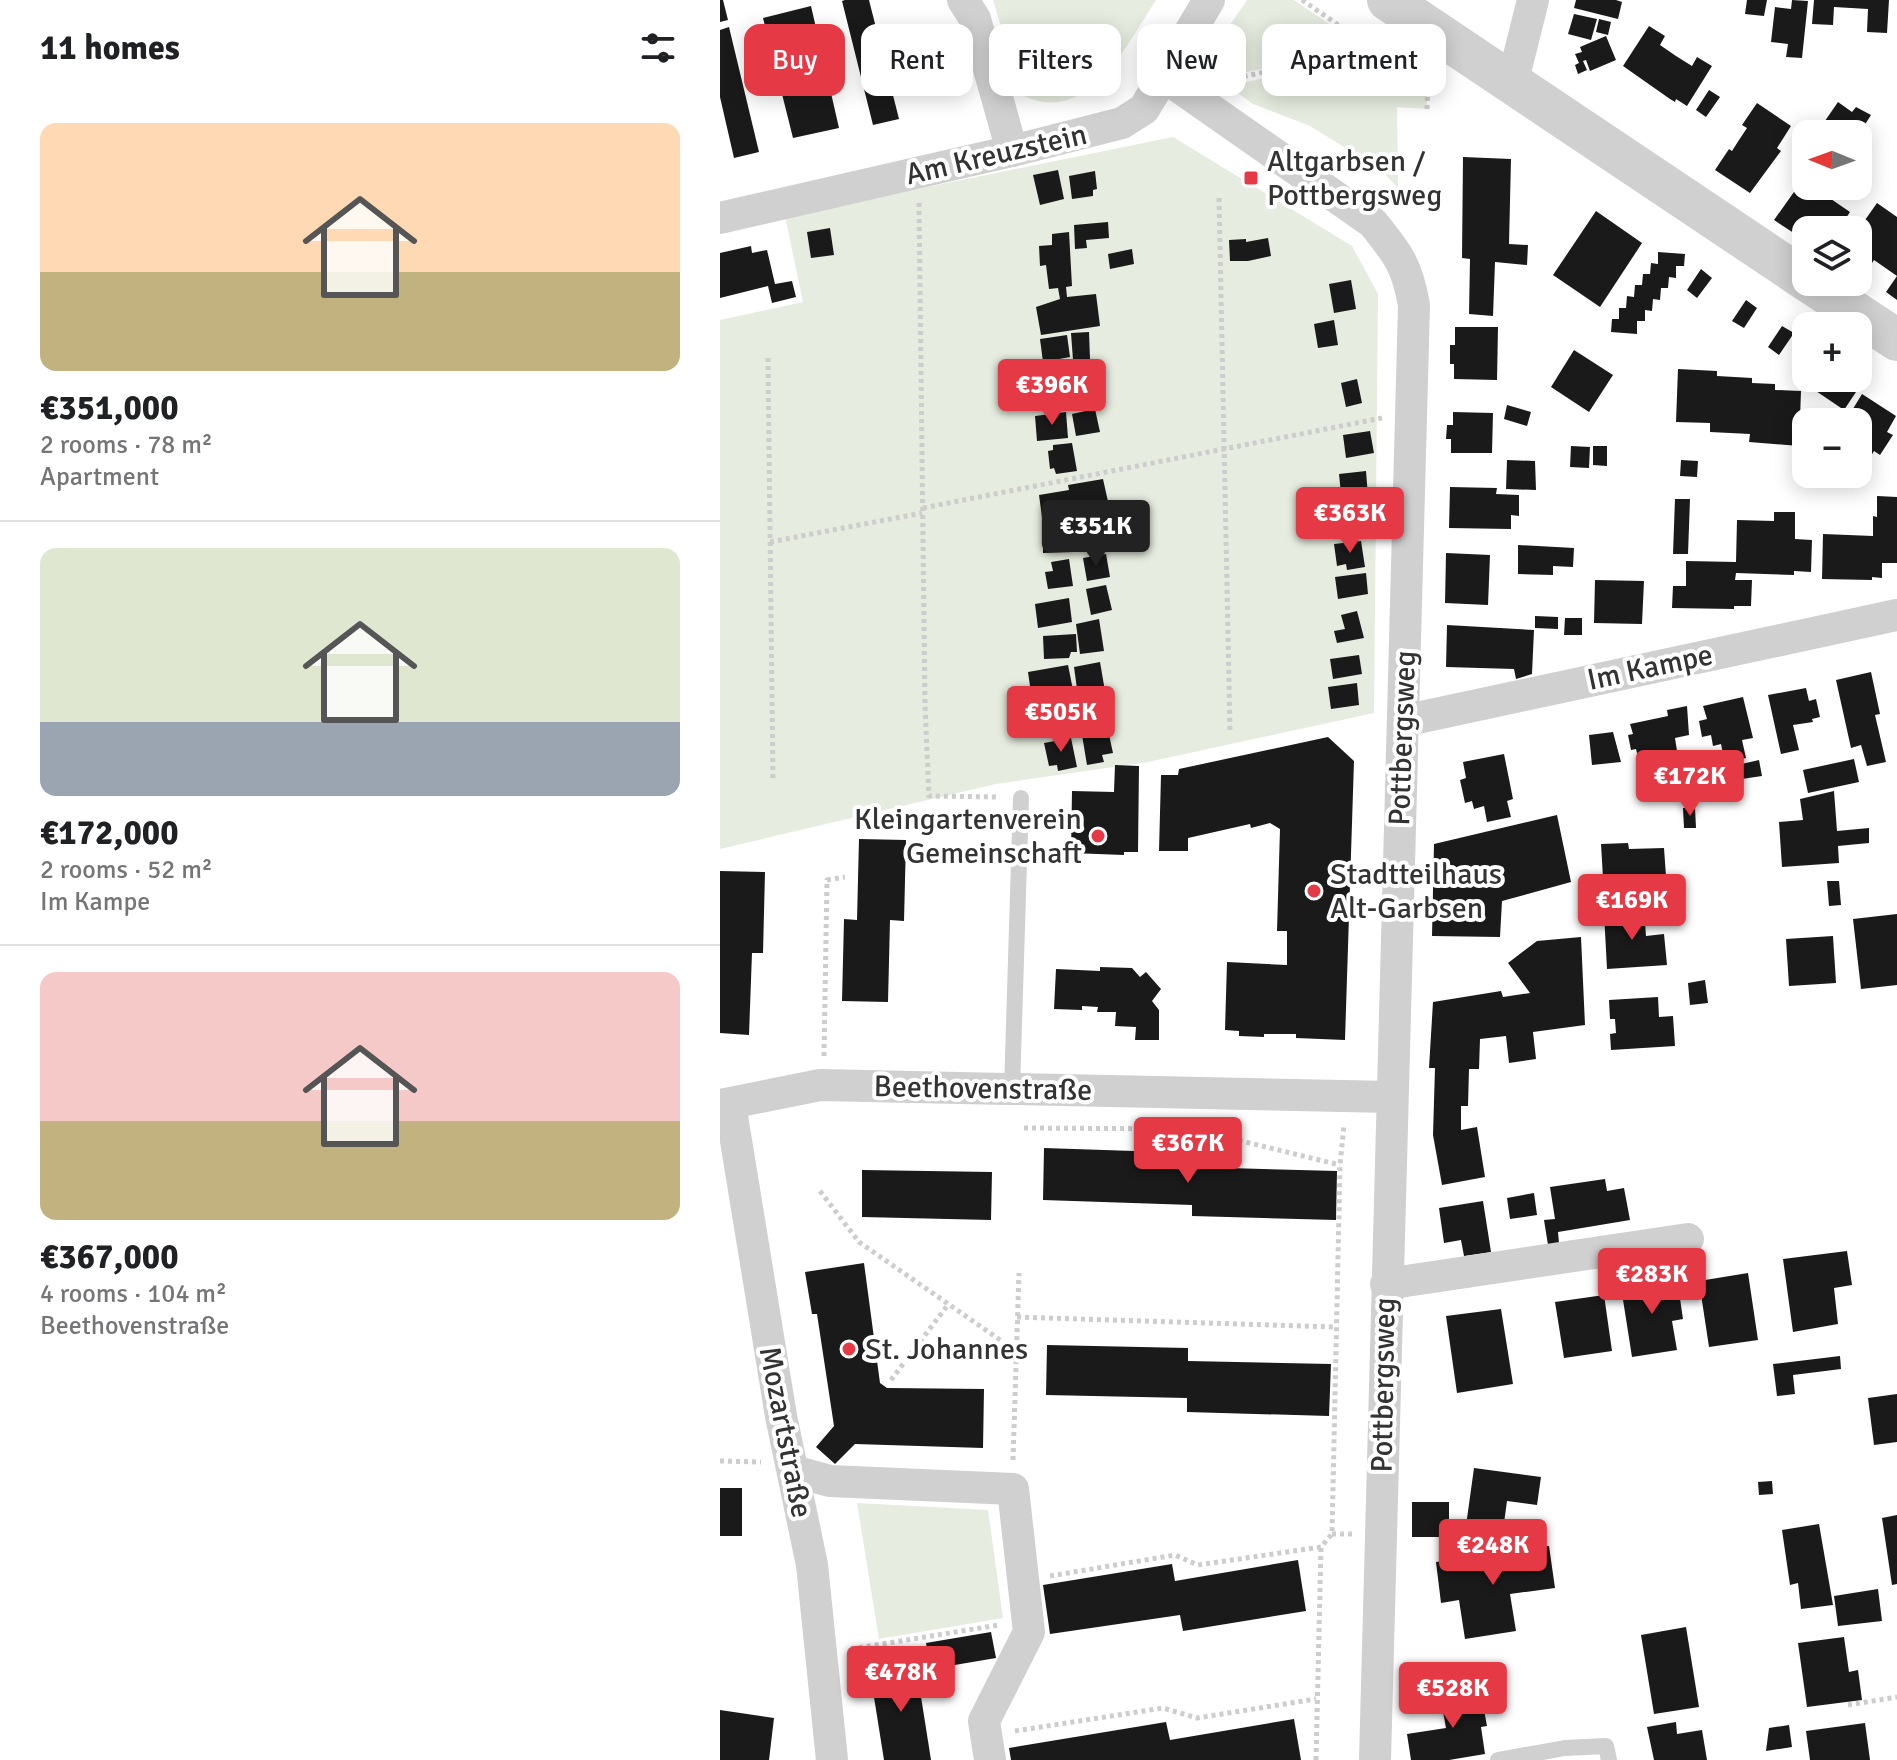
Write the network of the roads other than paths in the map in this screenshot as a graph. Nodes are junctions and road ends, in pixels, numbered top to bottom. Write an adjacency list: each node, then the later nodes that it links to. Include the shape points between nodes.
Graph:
1 (963, 0): 9 (street, via 975,19)
2 (1209, 0): 5 (street, Am Kreuzstein)
3 (1388, 0): 6 (street)
4 (1533, 0): 6 (street)
5 (1194, 24)
6 (1512, 84): 11 (street)
7 (1151, 96): 9 (street, Am Kreuzstein, via 1144,109 1122,123)
8 (1192, 96): 15 (street, Pottbergsweg, via 1373,223 1399,255 1409,278 1414,305)
9 (1012, 151): 10 (street, Am Kreuzstein)
10 (720, 218)
11 (1792, 270)
12 (1831, 296): 13 (street)
13 (1897, 340)
14 (1897, 615): 15 (street, Im Kampe)
15 (1403, 721): 18 (street, Pottbergsweg)
16 (1021, 798): 17 (lane)
17 (1012, 1089): 18 (street, Beethovenstraße); 19 (street, Beethovenstraße, via 824,1085)
18 (1391, 1097): 21 (street, Pottbergsweg)
19 (725, 1105): 22 (street, Mozartstraße)
20 (1688, 1239): 21 (street)
21 (1386, 1284): 25 (street, Pottbergsweg)
22 (792, 1467): 23 (street, via 830,1481 1013,1489 1029,1632 984,1721); 24 (street, Mozartstraße, via 812,1565)
23 (988, 1748)
24 (832, 1760)
25 (1375, 1760)
26 (1498, 1760): 27 (lane, via 1606,1746)
27 (1609, 1760)

